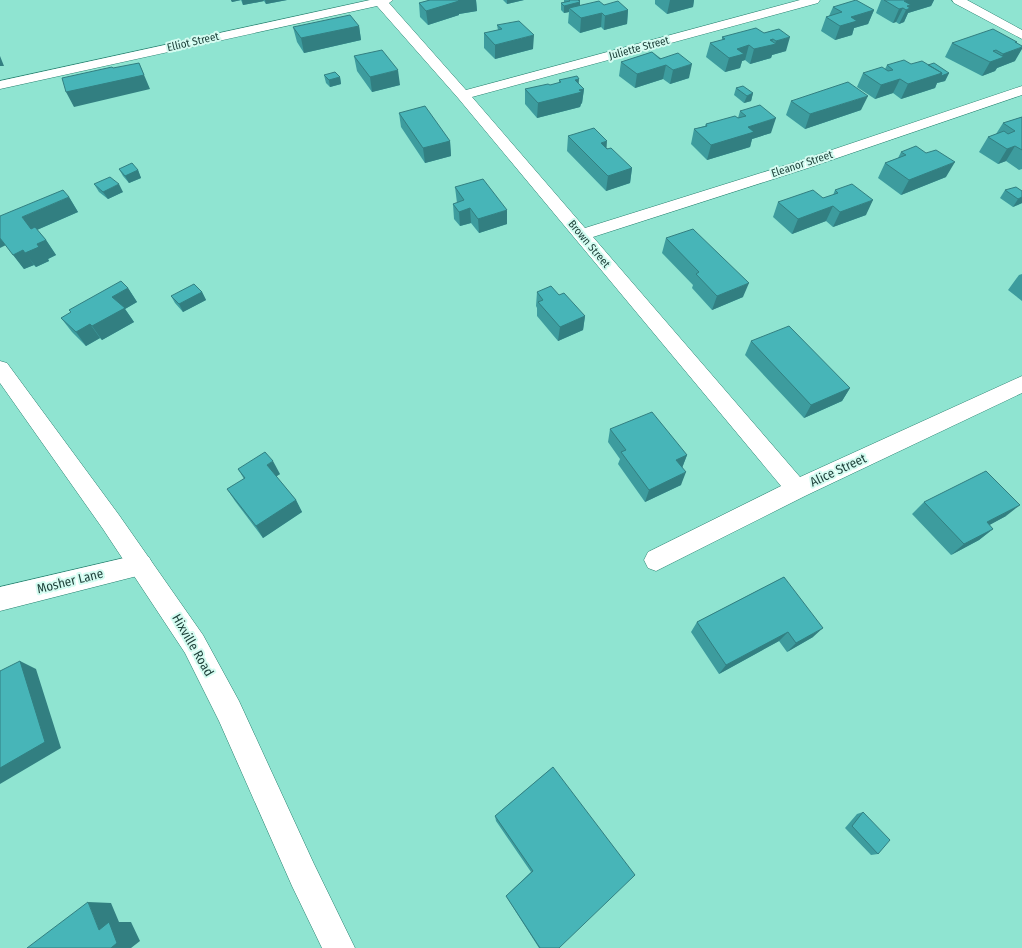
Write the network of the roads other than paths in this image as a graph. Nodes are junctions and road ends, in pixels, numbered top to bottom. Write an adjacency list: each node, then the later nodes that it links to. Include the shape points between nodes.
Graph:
1 (382, 0): 5 (street, Elliot Street); 7 (street, Brown Street)
2 (814, 0): 7 (street, Juliette Street)
3 (958, 0): 4 (street)
4 (1022, 35)
5 (0, 85)
6 (1022, 90): 8 (street, Eleanor Street, via 802,165)
7 (463, 95): 8 (street, Brown Street)
8 (582, 235): 11 (street, Brown Street)
9 (0, 368): 13 (street, Hixville Road)
10 (1022, 384): 11 (street, Alice Street)
11 (797, 489): 12 (street, Alice Street)
12 (656, 560)
13 (141, 565): 14 (street, Mosher Lane); 15 (street, Hixville Road, via 194,644 229,711)
14 (0, 598)
15 (339, 948)

